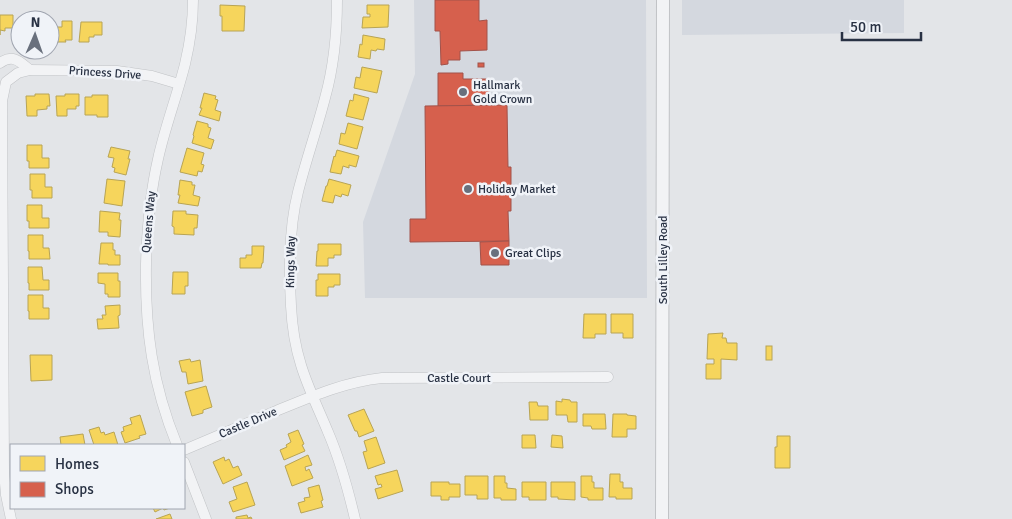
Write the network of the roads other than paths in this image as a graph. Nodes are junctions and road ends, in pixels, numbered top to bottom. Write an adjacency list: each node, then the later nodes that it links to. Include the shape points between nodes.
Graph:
1 (193, 0): 6 (street, Queens Way, via 191,29)
2 (337, 0): 9 (street, Kings Way, via 332,70 298,193 290,247 293,331)
3 (663, 0): 16 (street, South Lilley Road)
4 (0, 63): 5 (street, Princess Drive, via 12,58)
5 (30, 70): 6 (street, Princess Drive, via 117,71); 7 (street, Princess Drive, via 18,73 6,82)
6 (179, 84): 10 (street, Queens Way, via 152,188 147,230 146,294 155,378)
7 (1, 98): 13 (street, Princess Drive, via 4,471)
8 (608, 377): 9 (street, Castle Court, via 382,378 348,384)
9 (313, 396): 11 (street, Castle Drive); 15 (street, Kings Way, via 340,464)
10 (177, 444)
11 (185, 450)
12 (185, 465): 14 (street)
13 (9, 495)
14 (206, 519)
15 (355, 519)
16 (662, 519)

